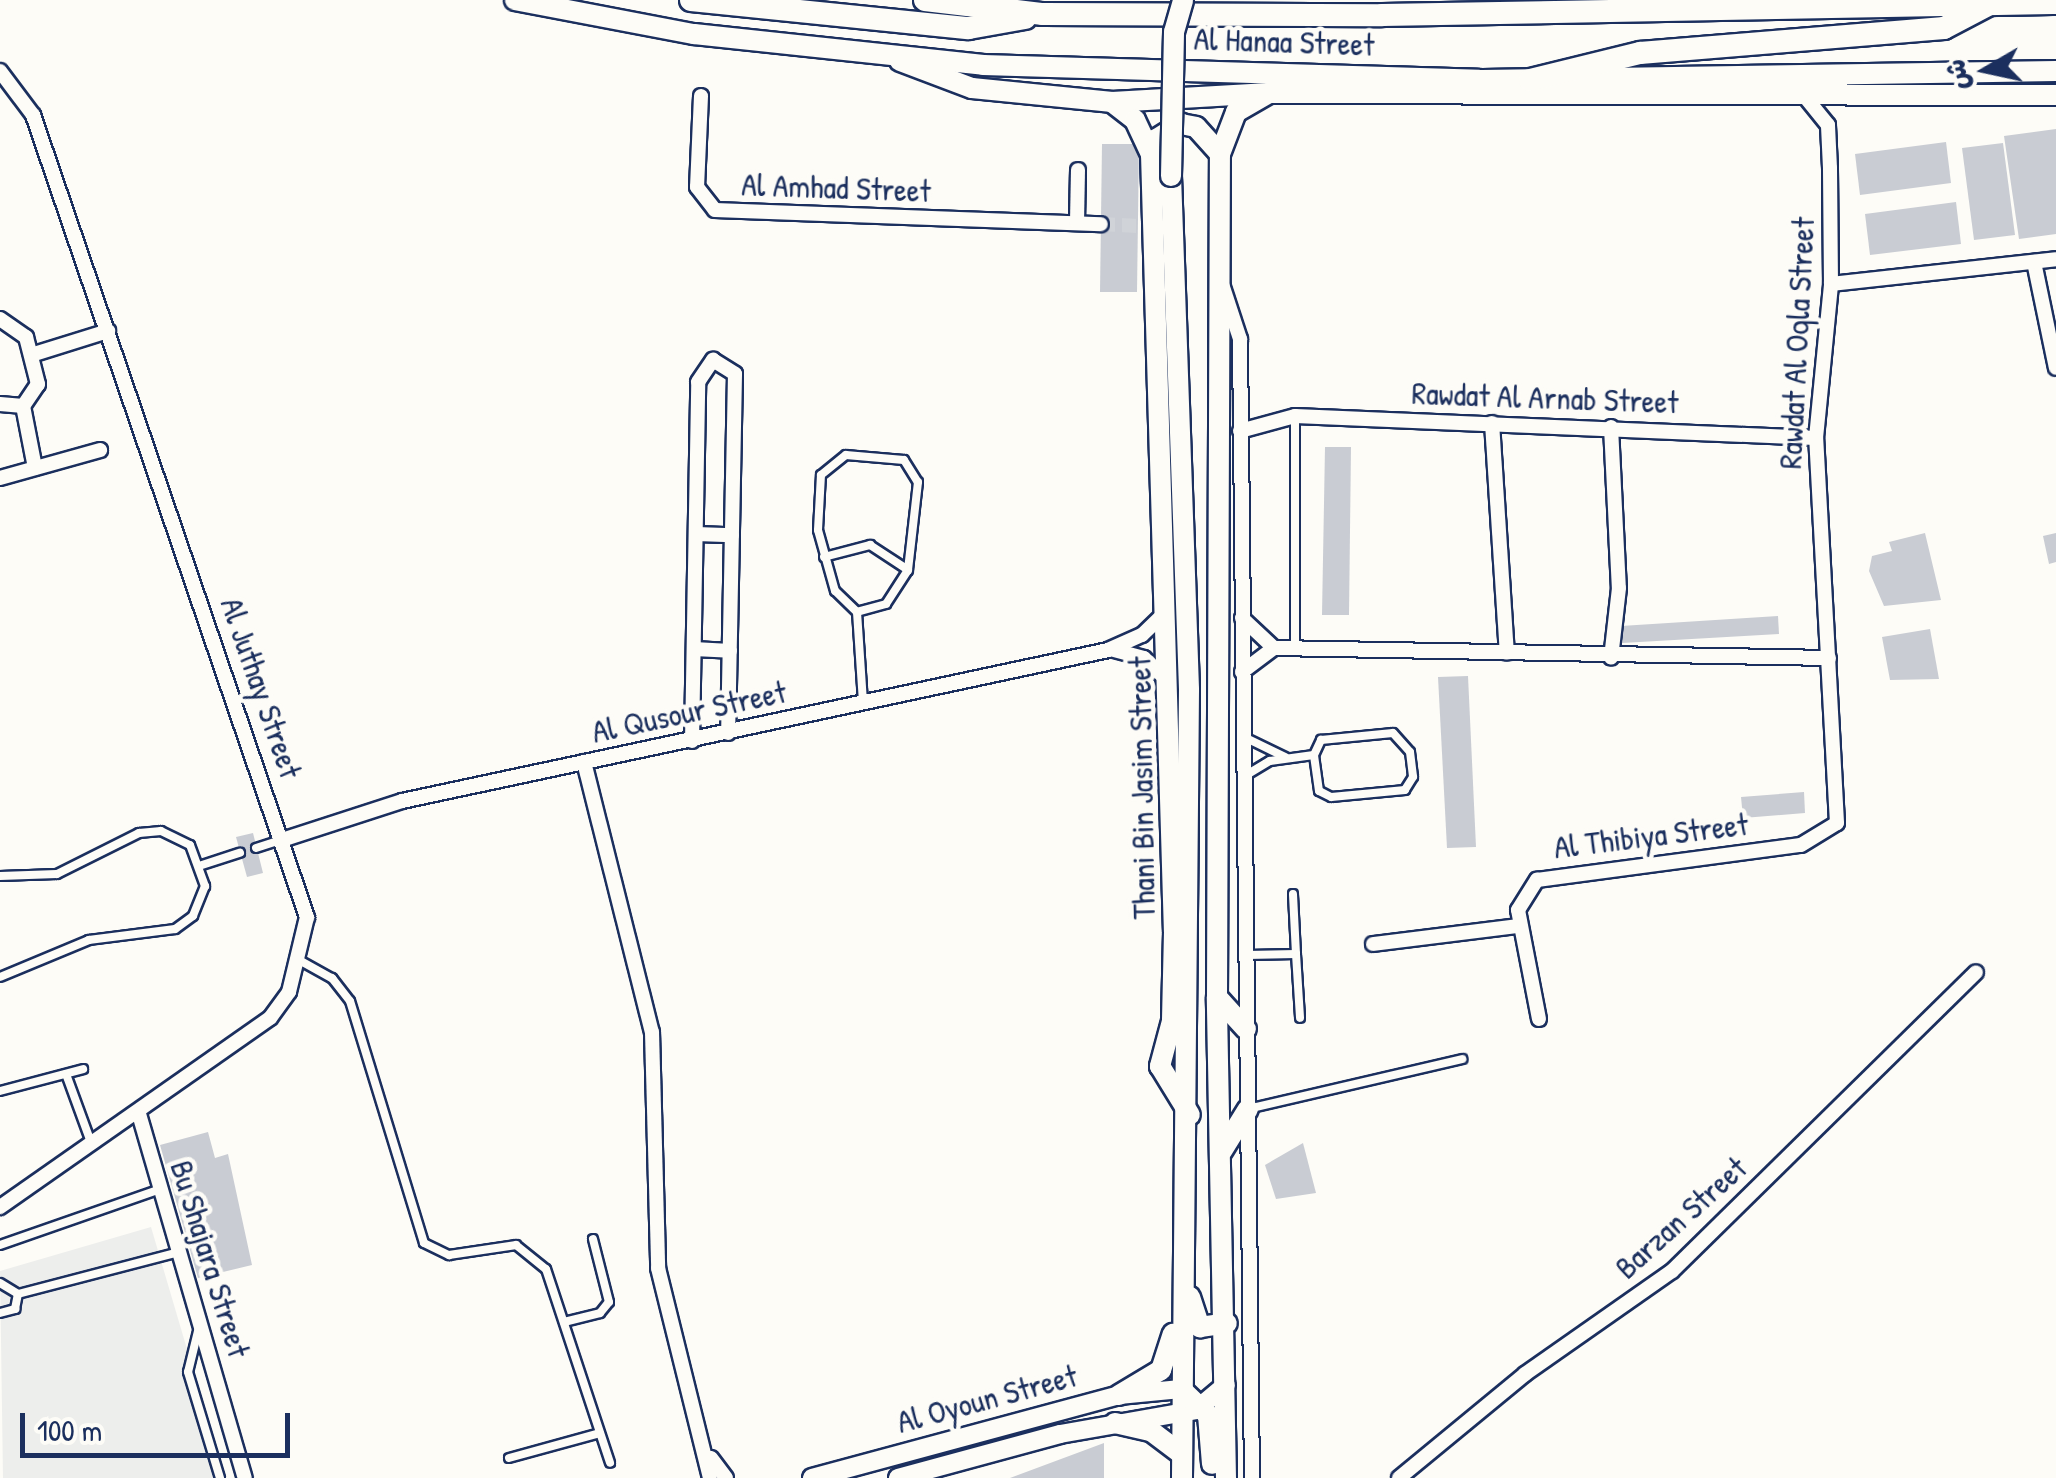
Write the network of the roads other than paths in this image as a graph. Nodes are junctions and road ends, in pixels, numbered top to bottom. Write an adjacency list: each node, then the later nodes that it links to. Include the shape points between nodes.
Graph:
1 (514, 0): 8 (main road, Al Hanaa Street, via 694,34)
2 (691, 0): 7 (highway, via 968,28)
3 (926, 0): 7 (highway, Al Hanaa Street)
4 (1182, 0): 91 (main road, bridge, via 1174,32 1171,176 1189,660)
5 (2056, 4): 6 (highway, Al Hanaa Street)
6 (1988, 5): 7 (highway, Al Hanaa Street); 11 (highway, via 1944,28 1640,54)
7 (1044, 14)
8 (885, 53): 11 (main road, Al Hanaa Street, via 983,64); 16 (main road, via 972,88)
9 (0, 71): 27 (street, Al Juthay Street, via 33,115)
10 (2056, 71): 11 (main road, Al Hanaa Street)
11 (1530, 80)
12 (1269, 93): 15 (main road); 16 (main road); 18 (main road, via 1236,112)
13 (2056, 95): 15 (main road)
14 (701, 96): 20 (street, Al Amhad Street, via 697,187 715,210)
15 (1806, 98): 24 (street, Rawdat Al Oqla Street, via 1828,126)
16 (1112, 102): 17 (main road, via 1135,120)
17 (1151, 154): 18 (main road, via 1155,140 1181,124 1196,127); 46 (main road, Thani Bin Jasim Street, via 1145,227)
18 (1220, 154): 25 (main road)
19 (1078, 170): 20 (street)
20 (1078, 222): 21 (street, Al Amhad Street)
21 (1101, 224)
22 (2056, 260): 23 (street)
23 (2034, 262): 24 (street); 29 (street)
24 (1832, 284): 38 (street, Rawdat Al Oqla Street)
25 (1222, 285): 30 (street, via 1240,327); 81 (main road)
26 (0, 319): 28 (street, via 21,329)
27 (108, 331): 28 (street); 67 (street, Al Juthay Street)
28 (31, 356): 32 (street, via 37,390)
29 (2056, 368)
30 (1240, 402): 34 (street); 37 (street)
31 (0, 404): 32 (street)
32 (24, 406): 40 (street)
33 (1295, 416): 34 (street, Rawdat Al Arnab Street); 35 (street, Rawdat Al Arnab Street); 50 (lane)
34 (1271, 418): 37 (street, Rawdat Al Arnab Street)
35 (1492, 424): 36 (street, Rawdat Al Arnab Street); 54 (street)
36 (1611, 427): 38 (street, Rawdat Al Arnab Street); 55 (street, via 1619,611)
37 (1240, 431): 48 (street)
38 (1816, 438): 56 (street, Rawdat Al Oqla Street)
39 (100, 450): 40 (street)
40 (36, 468): 41 (street)
41 (0, 478)
42 (696, 534): 43 (street); 43 (street, via 698,372 713,360 736,374); 51 (street)
43 (732, 535): 52 (street)
44 (824, 557): 45 (lane, via 870,546); 45 (lane, via 818,488 826,466 846,455 892,458 913,469 918,482); 47 (lane, via 835,591)
45 (908, 570): 47 (lane, via 886,604)
46 (1169, 609): 53 (street, Al Qusour Street, via 1142,635); 58 (main road, Thani Bin Jasim Street)
47 (857, 612): 59 (lane)
48 (1241, 616): 49 (street); 57 (street)
49 (1274, 648): 50 (street); 57 (street)
50 (1295, 648): 54 (street)
51 (694, 649): 52 (street); 62 (street)
52 (730, 650): 60 (street)
53 (1108, 650): 58 (street, via 1144,658); 59 (street, Al Qusour Street)
54 (1508, 653): 55 (street)
55 (1611, 658): 56 (street)
56 (1829, 658): 68 (street, Rawdat Al Oqla Street, via 1840,810 1829,834)
57 (1242, 672): 61 (street)
58 (1170, 684): 91 (main road, Thani Bin Jasim Street, via 1173,1008 1160,1066)
59 (863, 703): 60 (street, Al Qusour Street)
60 (728, 733): 62 (street, Al Qusour Street)
61 (1243, 736): 64 (lane); 66 (street)
62 (692, 741): 65 (street, Al Qusour Street)
63 (1314, 756): 63 (lane, via 1329,738 1393,734 1407,742 1412,777 1405,790 1331,797 1319,791); 64 (lane)
64 (1284, 758): 66 (lane)
65 (584, 762): 67 (street, Al Qusour Street, via 402,801); 115 (street, via 652,1032 658,1268)
66 (1243, 777): 77 (street)
67 (285, 839): 69 (lane); 78 (street, Al Juthay Street, via 306,906)
68 (1801, 845): 74 (street, Al Thibiya Street, via 1552,873 1523,893)
69 (256, 848)
70 (240, 853): 71 (lane)
71 (202, 865): 72 (lane, via 182,838 150,831 57,874); 80 (lane, via 199,907 175,929 89,940)
72 (0, 876)
73 (1293, 894): 76 (lane)
74 (1518, 926): 75 (street); 83 (street)
75 (1373, 944)
76 (1296, 954): 77 (lane); 82 (lane)
77 (1243, 955): 84 (street)
78 (300, 960): 90 (street, Al Juthay Street, via 270,1018); 104 (lane, via 332,978 356,1014 424,1243 449,1254 504,1243 528,1250 546,1269)
79 (1976, 972): 128 (street, Barzan Street, via 1672,1271 1525,1374)
80 (0, 977)
81 (1218, 998): 84 (main road); 93 (main road)
82 (1300, 1018)
83 (1539, 1019)
84 (1246, 1030): 89 (street)
85 (1462, 1059): 89 (lane)
86 (84, 1069): 87 (lane)
87 (66, 1074): 88 (lane); 92 (lane)
88 (0, 1091)
89 (1248, 1110): 93 (main road); 127 (street)
90 (139, 1114): 92 (street, Al Juthay Street); 95 (street, Bu Shajara Street)
91 (1190, 1115): 94 (main road)
92 (92, 1145): 96 (street, Al Juthay Street)
93 (1221, 1152): 106 (main road)
94 (1189, 1168): 100 (main road); 109 (main road, via 1170,1354 1148,1381)
95 (160, 1189): 98 (lane); 99 (street, Bu Shajara Street)
96 (0, 1206)
97 (593, 1239): 104 (lane, via 609,1302 600,1313)
98 (0, 1245)
99 (179, 1252): 102 (lane); 105 (street, Bu Shajara Street)
100 (1184, 1276): 106 (main road, via 1200,1327); 108 (main road)
101 (0, 1284): 102 (lane)
102 (18, 1294): 103 (lane, via 15,1309)
103 (0, 1313)
104 (564, 1322): 113 (lane)
105 (201, 1323): 118 (lane, via 188,1372); 119 (street, Bu Shajara Street)
106 (1227, 1323): 107 (main road)
107 (1226, 1385): 110 (street, Al Oyoun Street); 126 (main road)
108 (1181, 1389): 109 (street, Al Oyoun Street); 110 (main road); 111 (main road)
109 (1119, 1395): 122 (street, Al Oyoun Street)
110 (1204, 1406): 111 (street, Al Oyoun Street); 125 (main road)
111 (1181, 1412): 112 (street, Al Oyoun Street); 114 (main road)
112 (1114, 1423): 114 (main road, via 1151,1431); 123 (street, Al Oyoun Street)
113 (600, 1433): 116 (lane); 117 (lane)
114 (1182, 1454): 124 (main road)
115 (710, 1457): 120 (street); 121 (street)
116 (509, 1458)
117 (610, 1463)
118 (220, 1478)
119 (245, 1478)
120 (710, 1478)
121 (726, 1478)
122 (812, 1478)
123 (898, 1478)
124 (1182, 1478)
125 (1212, 1478)
126 (1226, 1478)
127 (1252, 1478)
128 (1399, 1478)

